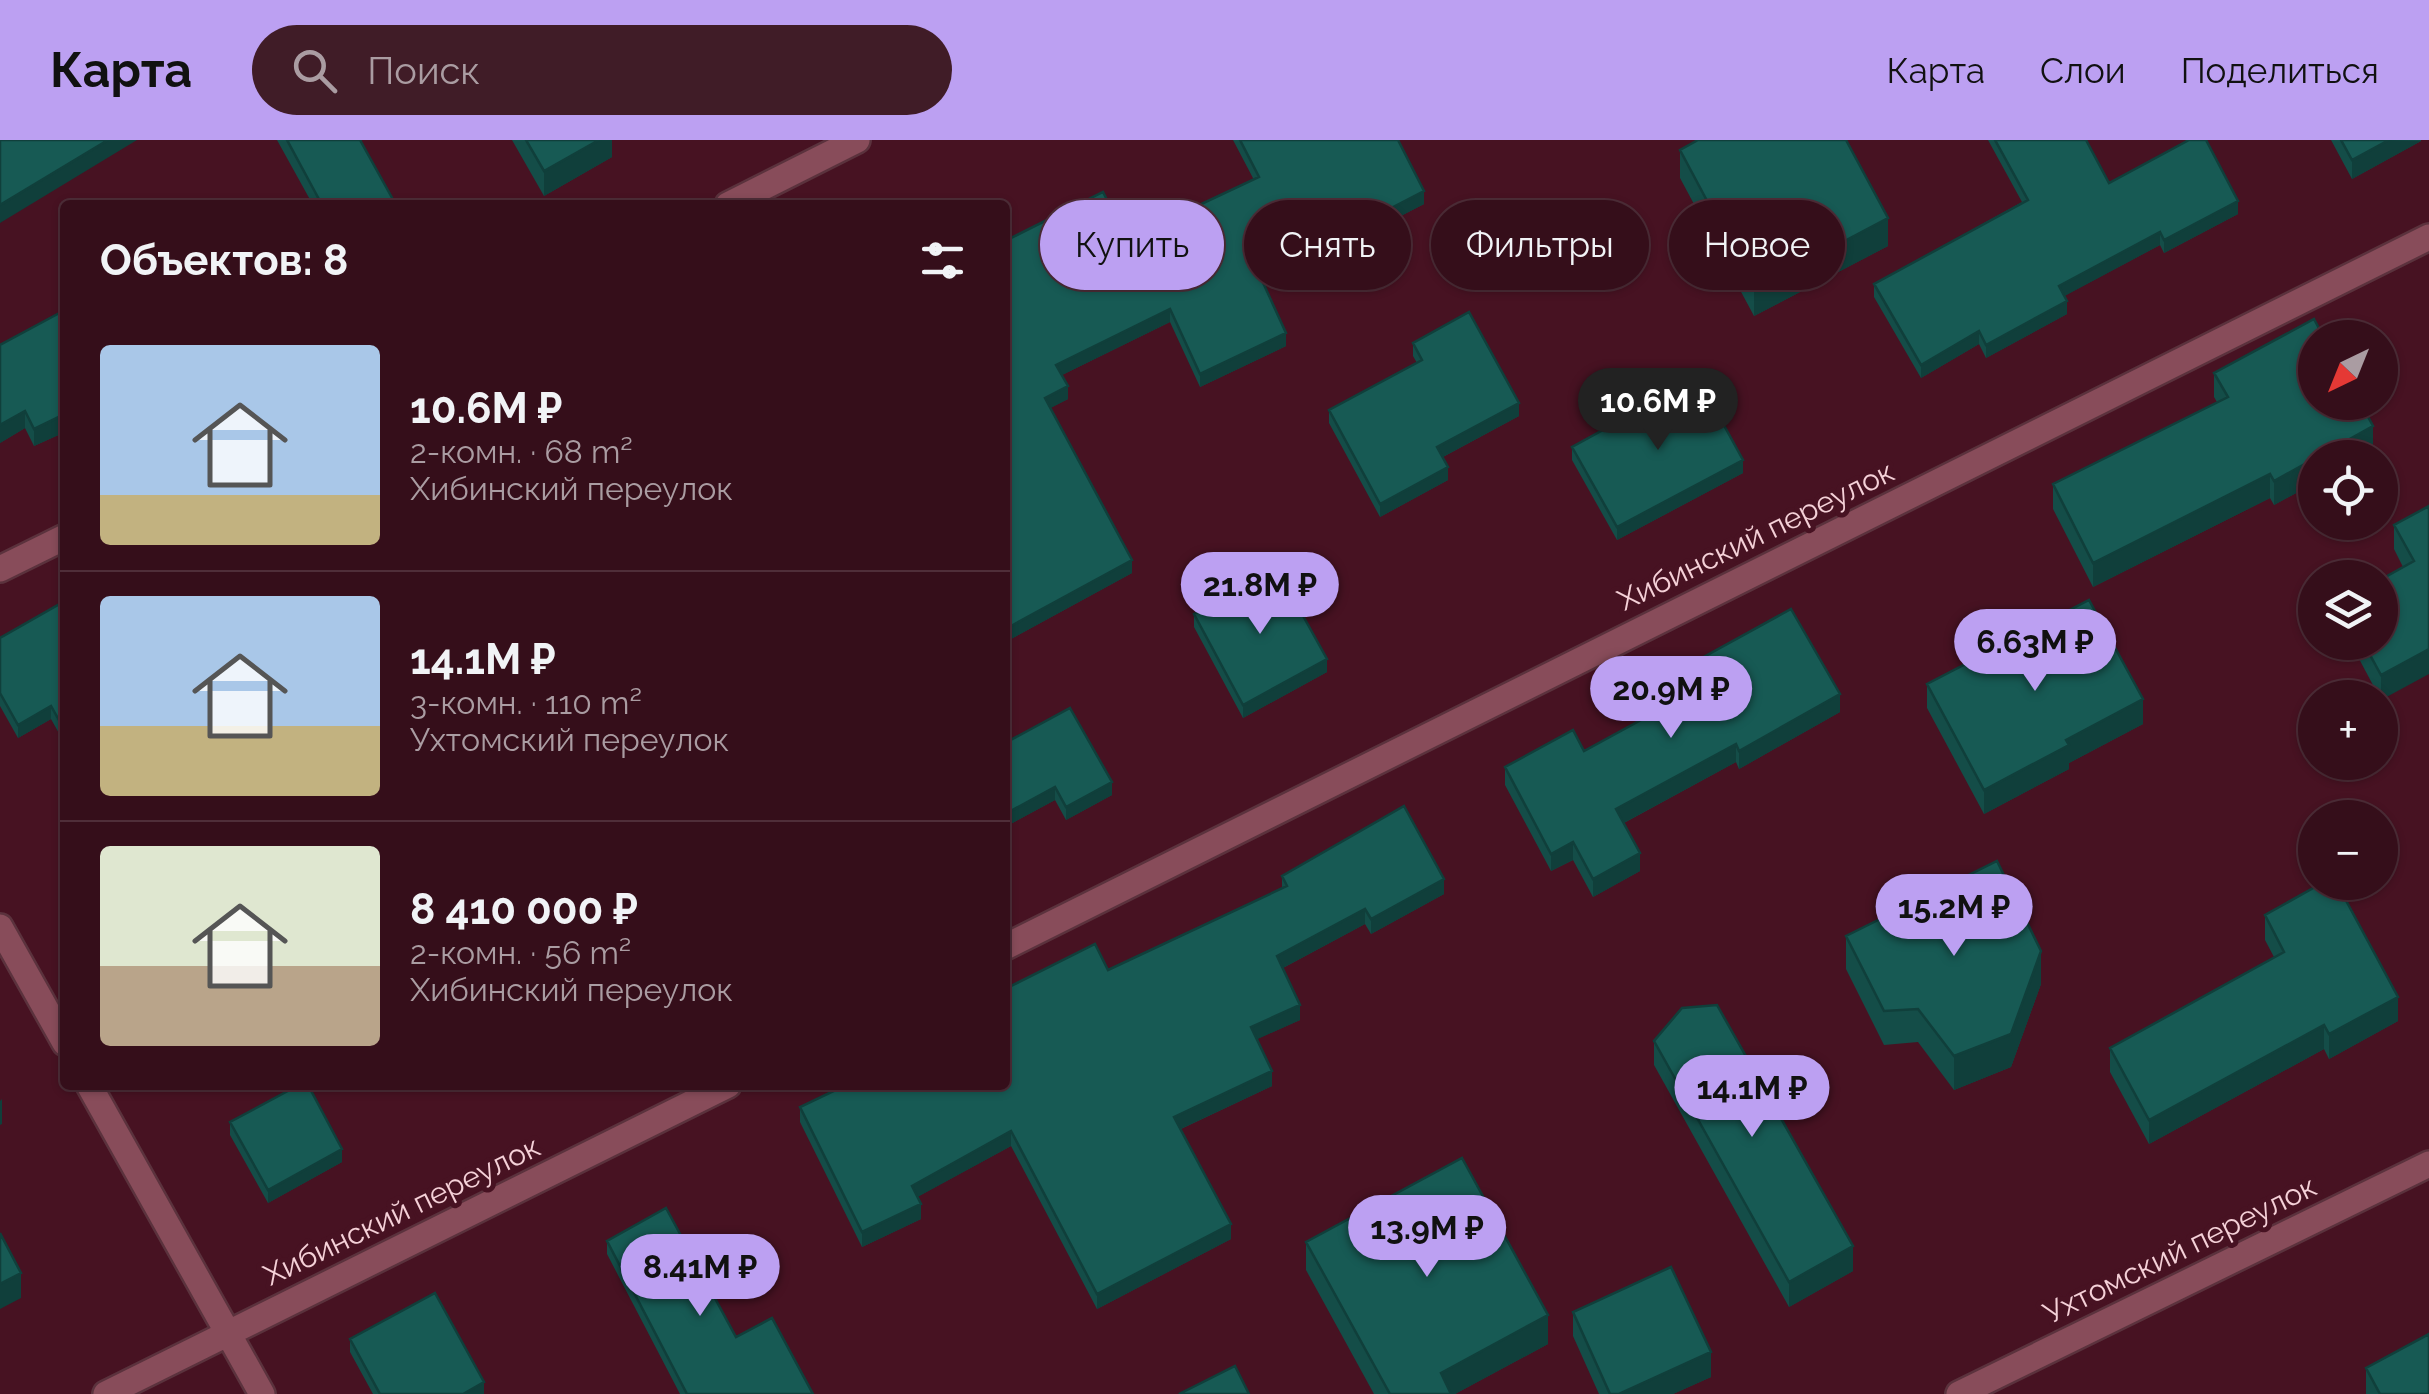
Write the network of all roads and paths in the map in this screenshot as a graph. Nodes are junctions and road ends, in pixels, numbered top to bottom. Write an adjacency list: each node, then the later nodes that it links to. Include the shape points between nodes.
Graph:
1 (858, 140): 2 (street)
2 (738, 200)
3 (2429, 237): 7 (street, Хибинский переулок)
4 (60, 540): 5 (street)
5 (0, 570)
6 (0, 927): 8 (street)
7 (1010, 945)
8 (60, 1034)
9 (91, 1090): 12 (street)
10 (718, 1090): 12 (street, Хибинский переулок)
11 (2429, 1164): 15 (street, Ухтомский переулок)
12 (229, 1334): 13 (street, Хибинский переулок); 14 (street)
13 (106, 1394)
14 (262, 1394)
15 (1959, 1394)

